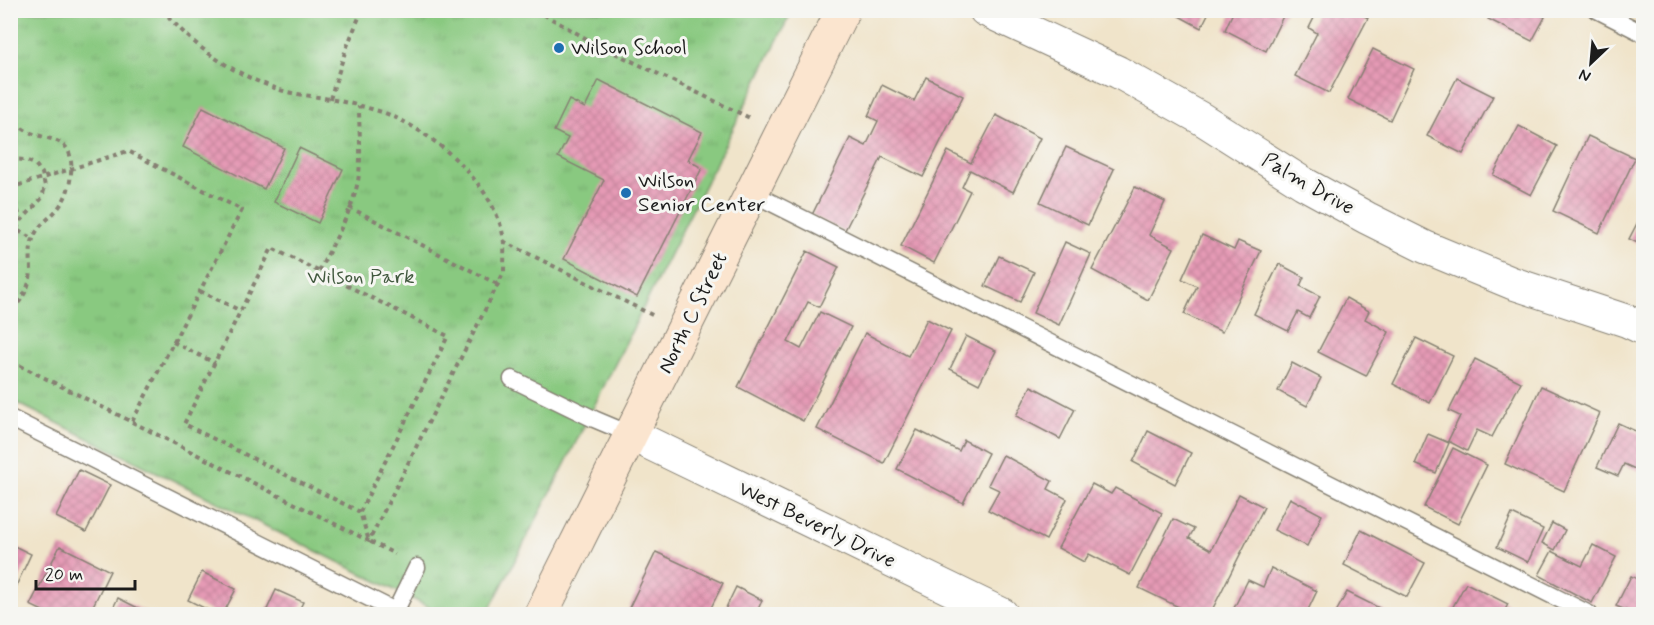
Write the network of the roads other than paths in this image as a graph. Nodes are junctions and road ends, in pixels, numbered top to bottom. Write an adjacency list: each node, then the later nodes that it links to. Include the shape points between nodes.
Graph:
1 (843, 10): 5 (street, North C Street)
2 (985, 10): 6 (street, Palm Drive, via 1118,72 1303,183 1425,247 1512,283)
3 (1597, 10): 4 (lane)
4 (1644, 34)
5 (752, 194): 9 (street, North C Street); 14 (lane)
6 (1644, 329)
7 (512, 379): 9 (lane)
8 (10, 418): 11 (lane)
9 (632, 435): 12 (street, North C Street); 13 (street, West Beverly Drive)
10 (417, 567): 11 (lane)
11 (398, 613)
12 (541, 615)
13 (1002, 615)
14 (1589, 615)

